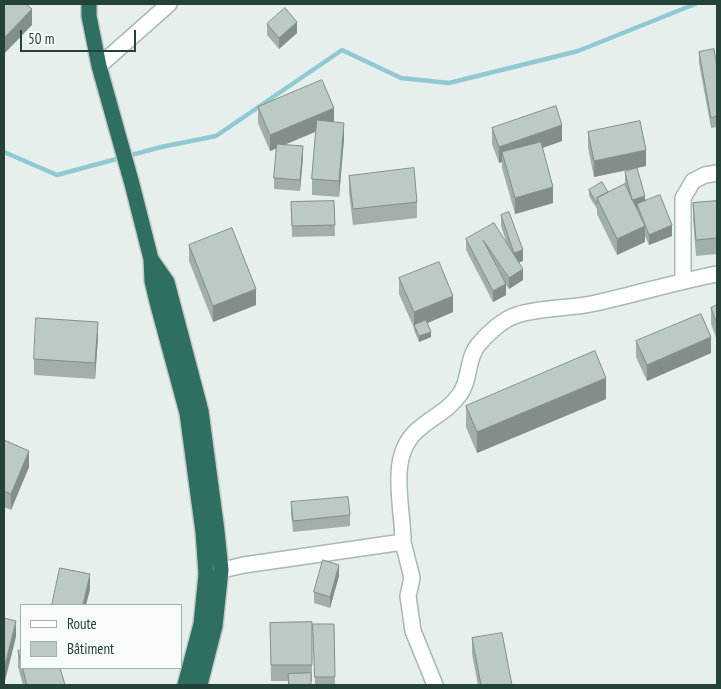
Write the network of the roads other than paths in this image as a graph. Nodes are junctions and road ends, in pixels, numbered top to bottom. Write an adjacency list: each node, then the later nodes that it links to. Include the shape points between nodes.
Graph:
1 (89, 4): 3 (highway)
2 (169, 4): 3 (street)
3 (99, 66): 8 (highway, via 132,184 151,259 156,302 187,413 203,532)
4 (717, 173): 6 (street, via 693,181 683,198)
5 (717, 274): 6 (street)
6 (683, 280): 7 (street, via 594,303 516,315 494,329 477,346 462,393 443,414 419,428 404,444 400,459 399,500)
7 (403, 542): 8 (street); 11 (street, via 412,578 408,596 413,631)
8 (213, 572): 9 (highway); 10 (highway, via 215,626)
9 (185, 685)
10 (200, 685)
11 (435, 685)

